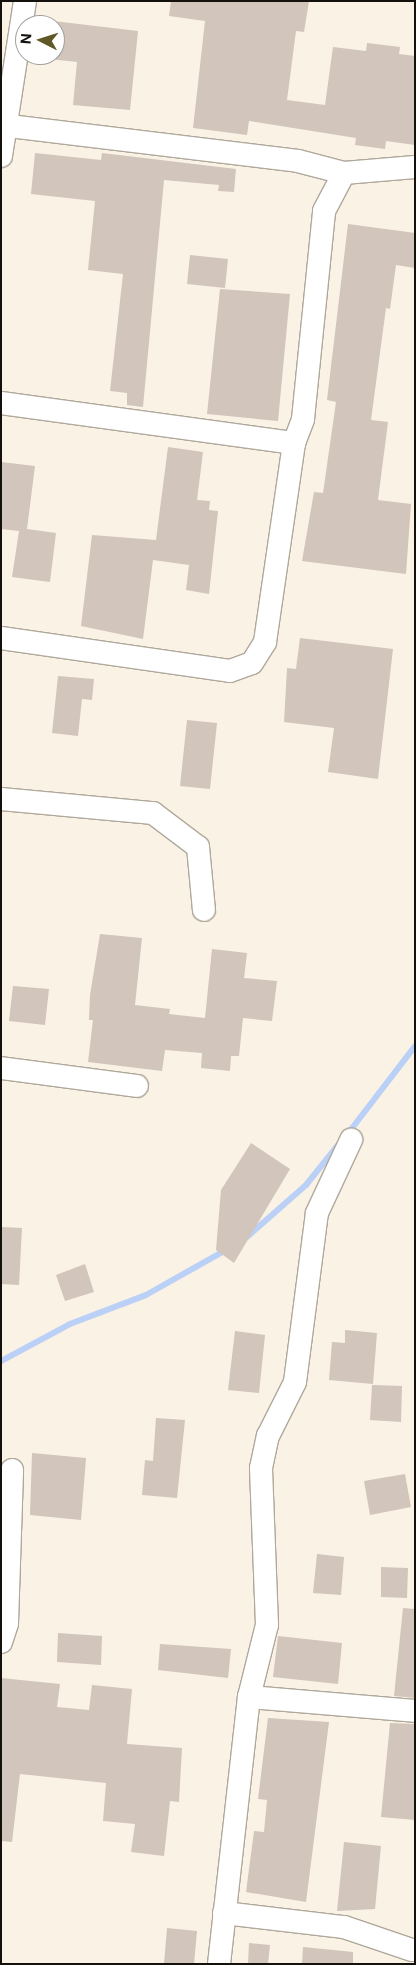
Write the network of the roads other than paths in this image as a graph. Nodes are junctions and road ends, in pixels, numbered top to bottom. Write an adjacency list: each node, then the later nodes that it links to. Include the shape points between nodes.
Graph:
1 (26, 1): 2 (street)
2 (4, 126): 3 (street); 5 (street, via 298,162)
3 (1, 156)
4 (415, 167): 5 (street)
5 (344, 173): 7 (street, via 324,211 303,418)
6 (1, 403): 7 (street)
7 (294, 443): 8 (street, via 265,642 252,663 230,671)
8 (1, 638)
9 (1, 799): 10 (street, via 153,813 198,847)
10 (204, 910)
11 (1, 1068): 12 (street)
12 (136, 1086)
13 (350, 1140): 16 (street, via 317,1213 296,1382 268,1436 261,1468 267,1625)
14 (12, 1470): 15 (street, via 7,1623)
15 (1, 1642)
16 (249, 1697): 17 (street); 18 (street)
17 (415, 1711)
18 (224, 1913): 19 (street, via 344,1927); 20 (street)
19 (412, 1955)
20 (219, 1964)

